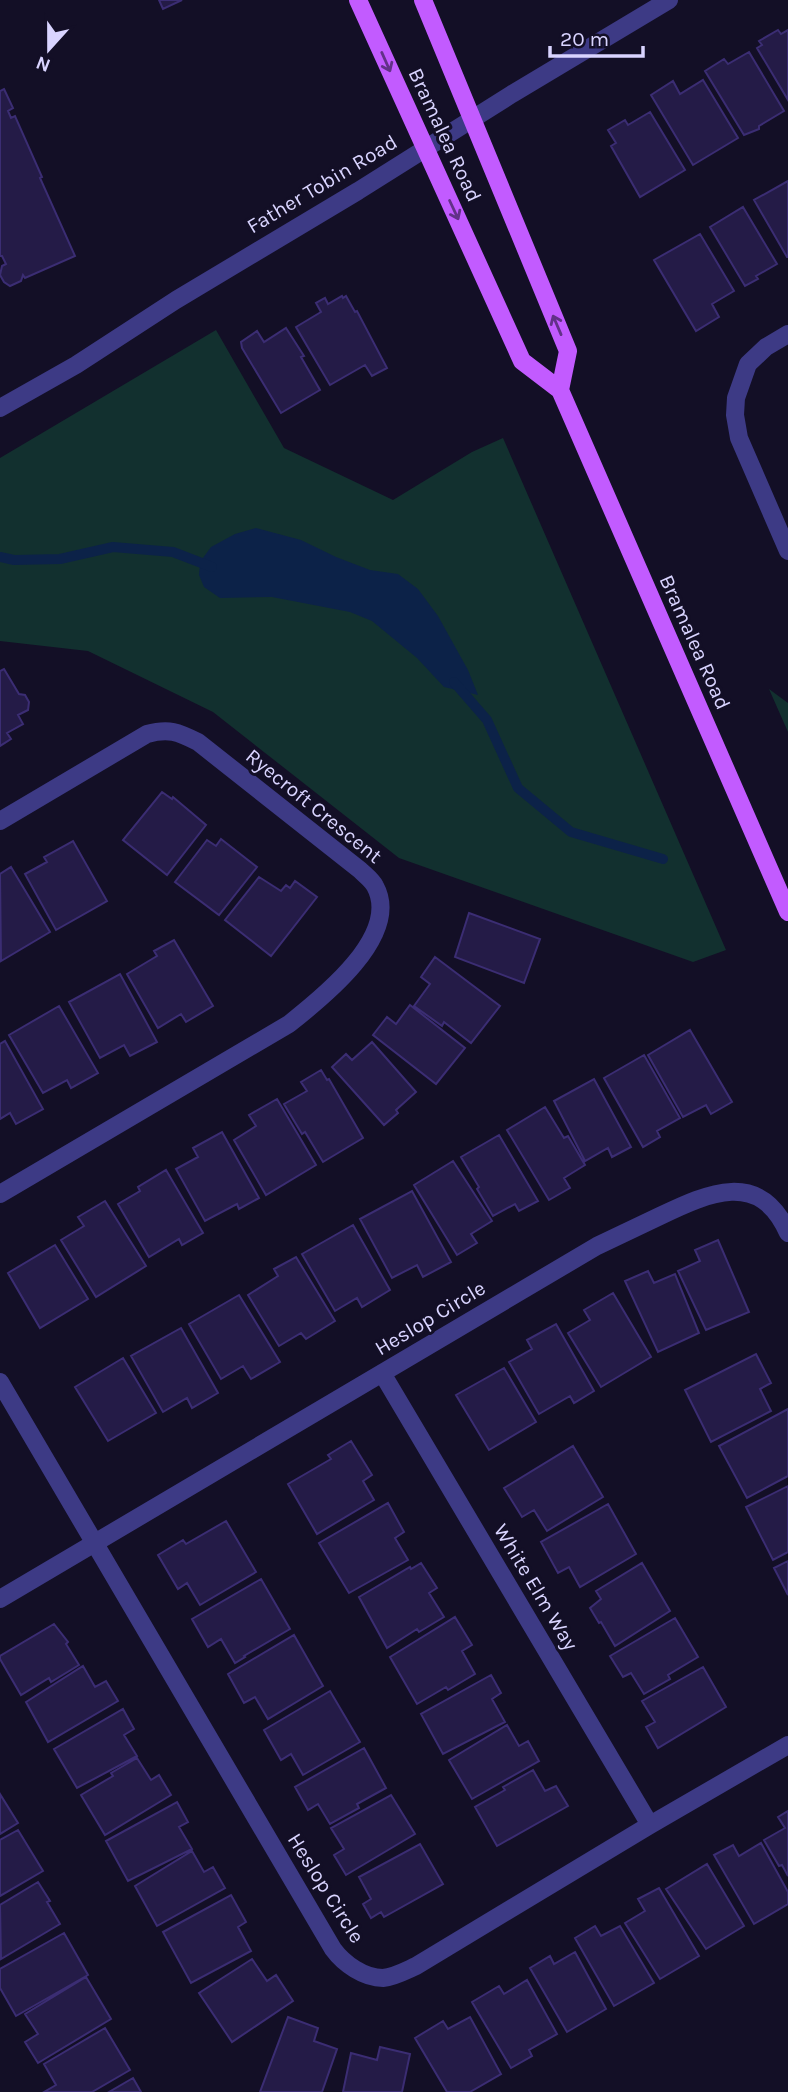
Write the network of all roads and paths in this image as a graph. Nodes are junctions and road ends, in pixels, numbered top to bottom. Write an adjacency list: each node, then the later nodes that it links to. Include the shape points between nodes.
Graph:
1 (358, 0): 5 (main road, Bramalea Road, one-way to 5)
2 (423, 0): 4 (main road, Bramalea Road)
3 (669, 0): 4 (street, Father Tobin Road)
4 (472, 119): 5 (street, Father Tobin Road); 7 (main road, Bramalea Road, one-way to 4, via 568,352)
5 (425, 148): 7 (main road, Bramalea Road, one-way to 7, via 522,361); 8 (street, Father Tobin Road)
6 (788, 334): 9 (street, via 748,364 734,415 739,438)
7 (560, 390): 11 (main road, Bramalea Road)
8 (0, 408)
9 (788, 551)
10 (0, 821): 12 (street, Ryecroft Crescent, via 148,734 163,730 180,733 198,742 360,870 375,886 380,905 377,927 363,952 327,993 289,1024)
11 (788, 912)
12 (0, 1194)
13 (788, 1233): 14 (street, Heslop Circle, via 768,1204 752,1195 718,1192 695,1199 597,1246)
14 (382, 1373): 16 (street, Heslop Circle); 19 (street, White Elm Way)
15 (0, 1382): 16 (street)
16 (95, 1542): 17 (street, Heslop Circle); 19 (street, Heslop Circle, via 333,1949 362,1972 383,1978 416,1966)
17 (0, 1599)
18 (788, 1745): 19 (street, Heslop Circle)
19 (650, 1825)

